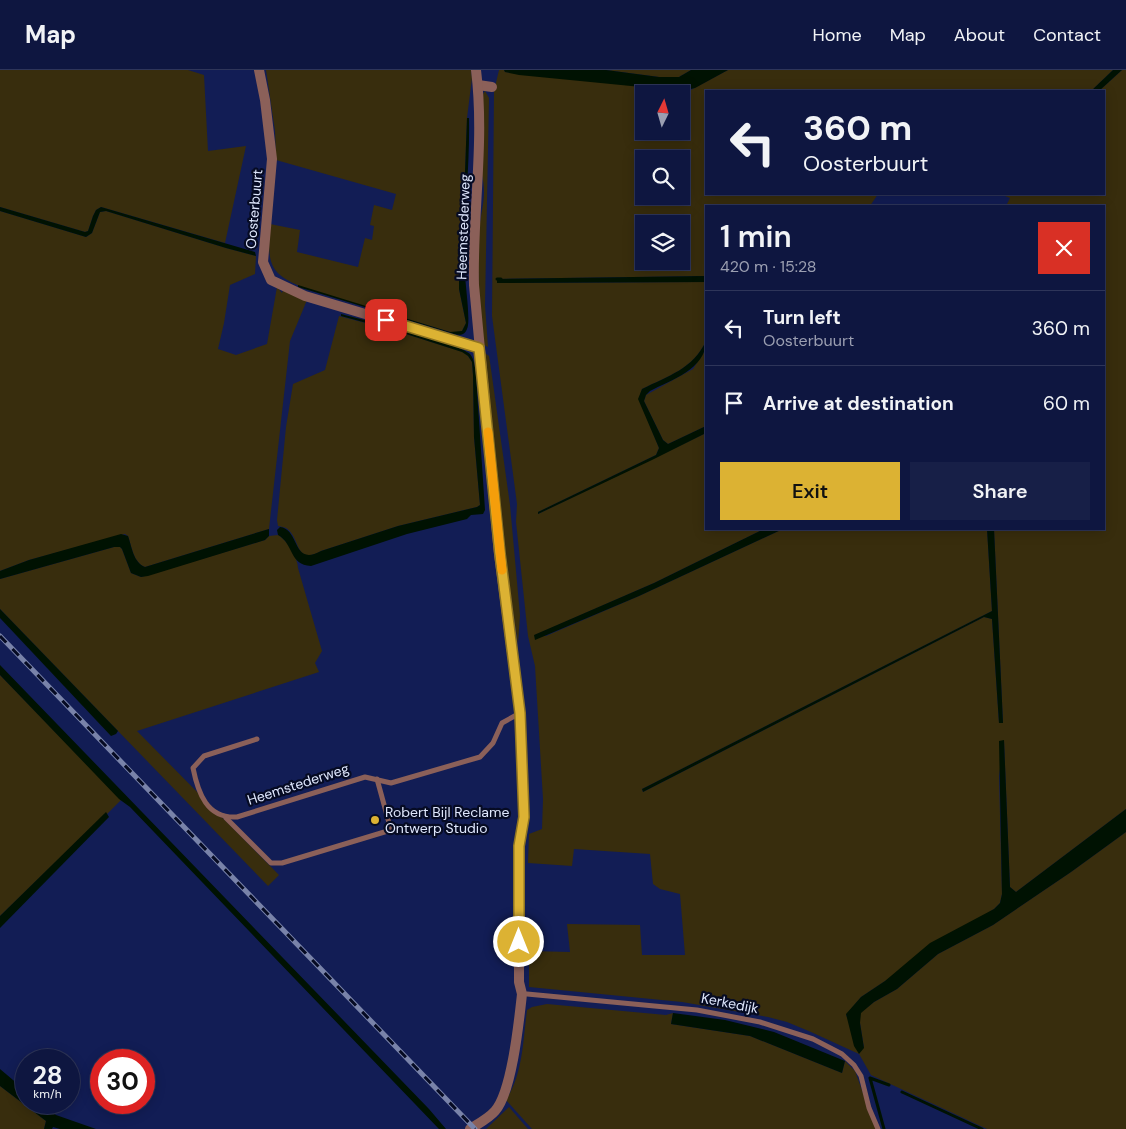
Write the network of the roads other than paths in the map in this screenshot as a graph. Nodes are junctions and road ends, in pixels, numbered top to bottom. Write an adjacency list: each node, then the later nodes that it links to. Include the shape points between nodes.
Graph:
1 (259, 70): 5 (street, Oosterbuurt, via 272,159 263,262 271,280 305,296)
2 (476, 70): 3 (street, Heemstederweg)
3 (478, 85): 4 (street); 5 (street, Heemstederweg, via 473,256)
4 (492, 87)
5 (479, 348): 6 (street, Heemstederweg)
6 (520, 713): 8 (lane, Heemstederweg, via 502,723 493,743 480,757 391,784); 10 (street, Heemstederweg, via 524,817 519,846 522,903 520,982)
7 (257, 739): 9 (lane, via 204,756 193,768 197,788 208,806)
8 (377, 780): 9 (lane, Heemstederweg, via 365,776); 9 (lane, via 391,830 282,863 272,863)
9 (226, 818)
10 (524, 994): 11 (street, Heemstederweg, via 504,1097 495,1111); 12 (lane, Kerkedijk, via 697,1010 760,1022 814,1039 842,1054 854,1065 861,1076)
11 (470, 1129)
12 (878, 1129)

